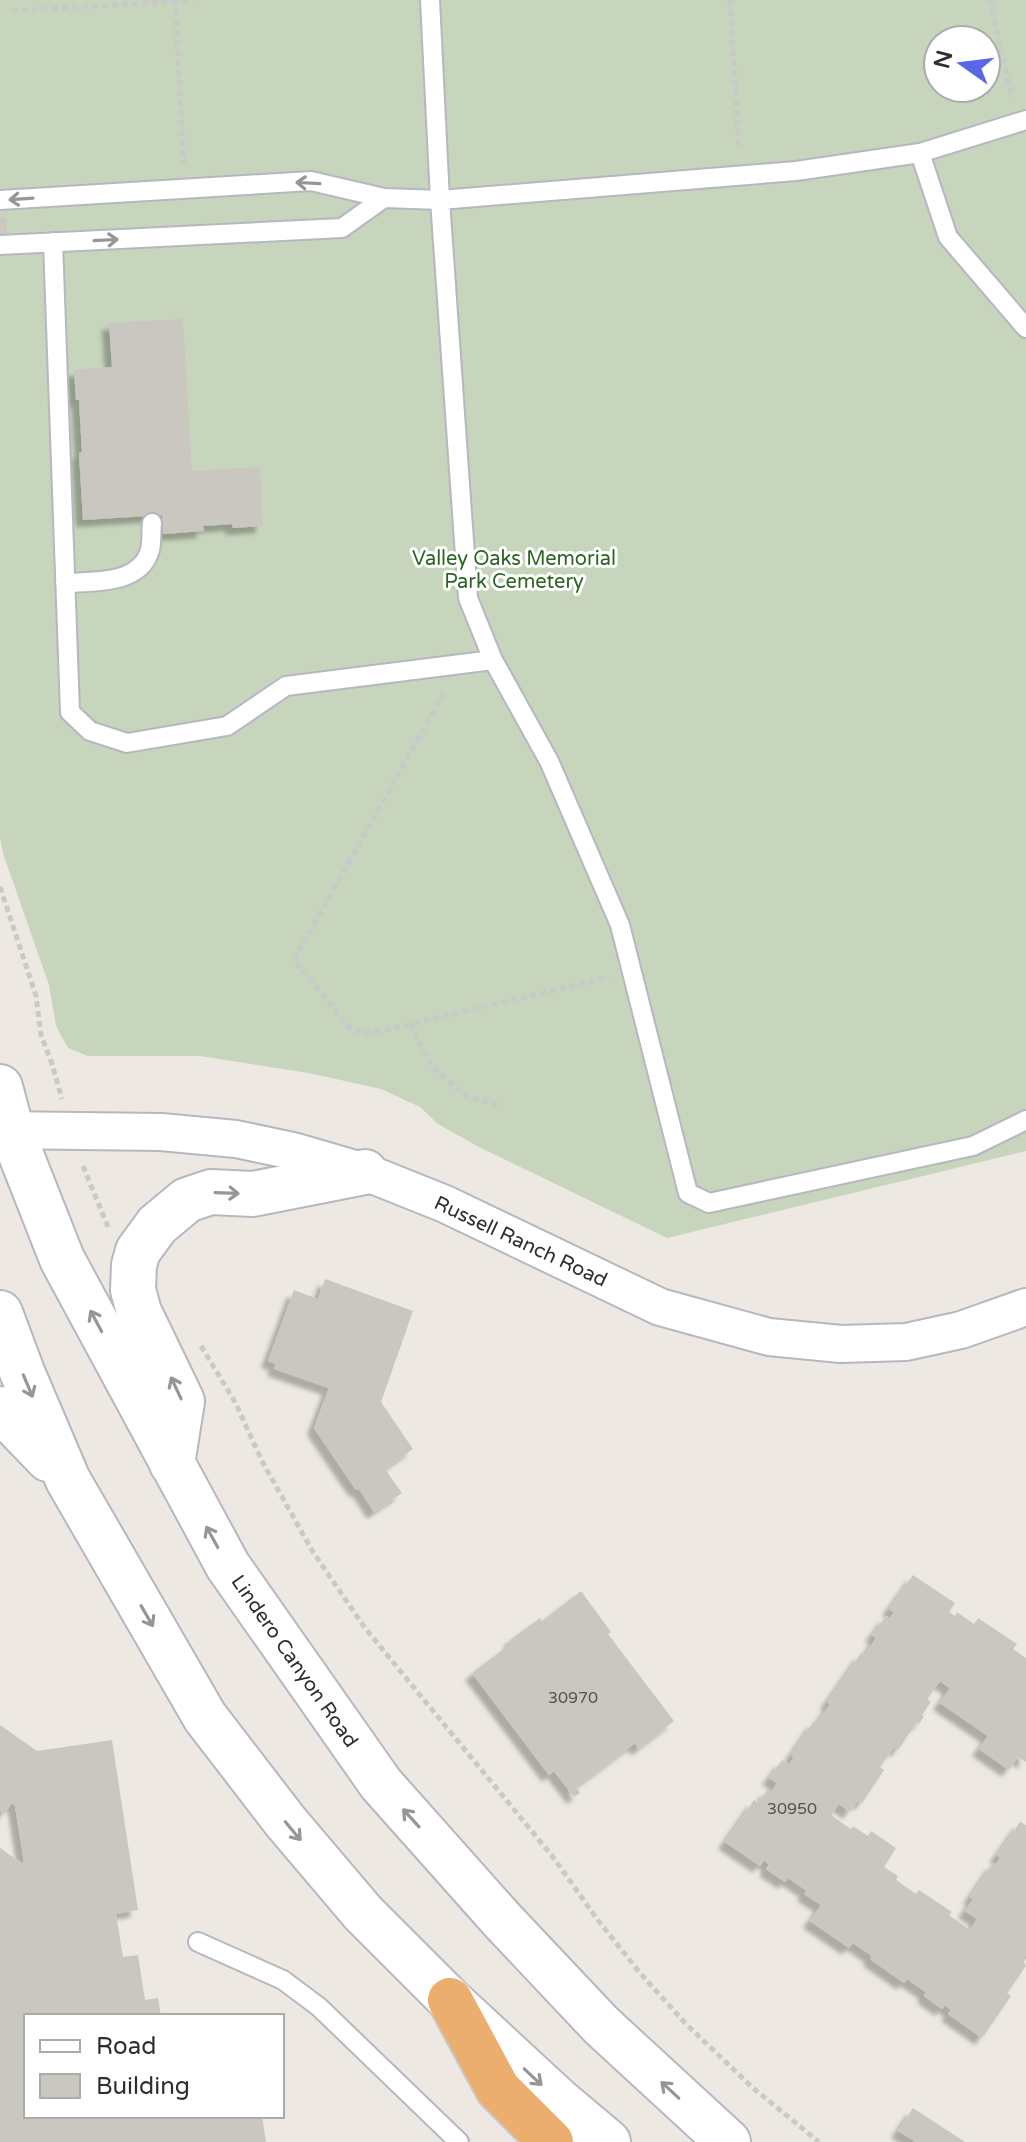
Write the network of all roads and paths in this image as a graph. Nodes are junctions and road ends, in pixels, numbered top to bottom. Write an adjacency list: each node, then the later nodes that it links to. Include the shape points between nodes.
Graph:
1 (193, 0): 5 (path)
2 (430, 0): 13 (lane)
3 (730, 0): 9 (path)
4 (990, 0): 7 (path)
5 (175, 1): 6 (path); 10 (path)
6 (12, 11)
7 (1022, 122): 8 (lane)
8 (920, 153): 9 (lane); 16 (lane, via 948,237)
9 (740, 175): 13 (lane)
10 (185, 189): 11 (lane, one-way to 10, via 311,181); 12 (lane, one-way to 12)
11 (384, 198): 13 (lane); 14 (lane, one-way to 11, via 342,228)
12 (0, 200)
13 (440, 200): 19 (lane, via 468,598)
14 (53, 242): 15 (lane); 18 (lane)
15 (0, 245)
16 (1026, 328)
17 (152, 523): 18 (lane, via 150,550 140,567 118,580)
18 (65, 583): 20 (lane, via 70,712 90,731 127,743 227,726 286,686)
19 (493, 660): 20 (lane); 22 (lane, via 549,761 620,925)
20 (461, 664): 23 (path, via 294,960 349,1027 362,1033)
21 (0, 887): 24 (path)
22 (632, 971): 23 (path); 27 (lane, via 688,1193 709,1203 973,1146)
23 (410, 1024): 26 (path, via 432,1067 466,1096)
24 (52, 1064)
25 (0, 1087): 28 (main road, Lindero Canyon Road)
26 (502, 1106)
27 (1026, 1120)
28 (4, 1134): 29 (street, Russell Ranch Road, via 161,1132 236,1139); 36 (main road, Lindero Canyon Road, one-way to 28, via 62,1259)
29 (365, 1172): 32 (street, Russell Ranch Road, via 445,1204 660,1307 769,1337 841,1344 906,1342); 36 (main road, one-way to 29, via 182,1401 139,1312 133,1290 138,1251 157,1225 187,1200 211,1192 253,1194)
30 (89, 1183): 31 (path)
31 (110, 1230)
32 (1026, 1307)
33 (0, 1313): 37 (main road, one-way to 37)
34 (196, 1339): 44 (path, via 313,1552 365,1628 553,1857 640,1973 752,2087)
35 (0, 1409): 37 (main road)
36 (172, 1464): 43 (main road, Lindero Canyon Road, one-way to 36, via 601,2025 381,1784 228,1566)
37 (68, 1480): 39 (main road, one-way to 39, via 205,1717 363,1913)
38 (198, 1942): 40 (lane, via 283,1980 319,2007)
39 (450, 2000): 41 (highway, via 498,2089); 42 (main road, one-way to 42)
40 (459, 2142)
41 (551, 2142)
42 (608, 2142)
43 (728, 2142)
44 (819, 2142)

